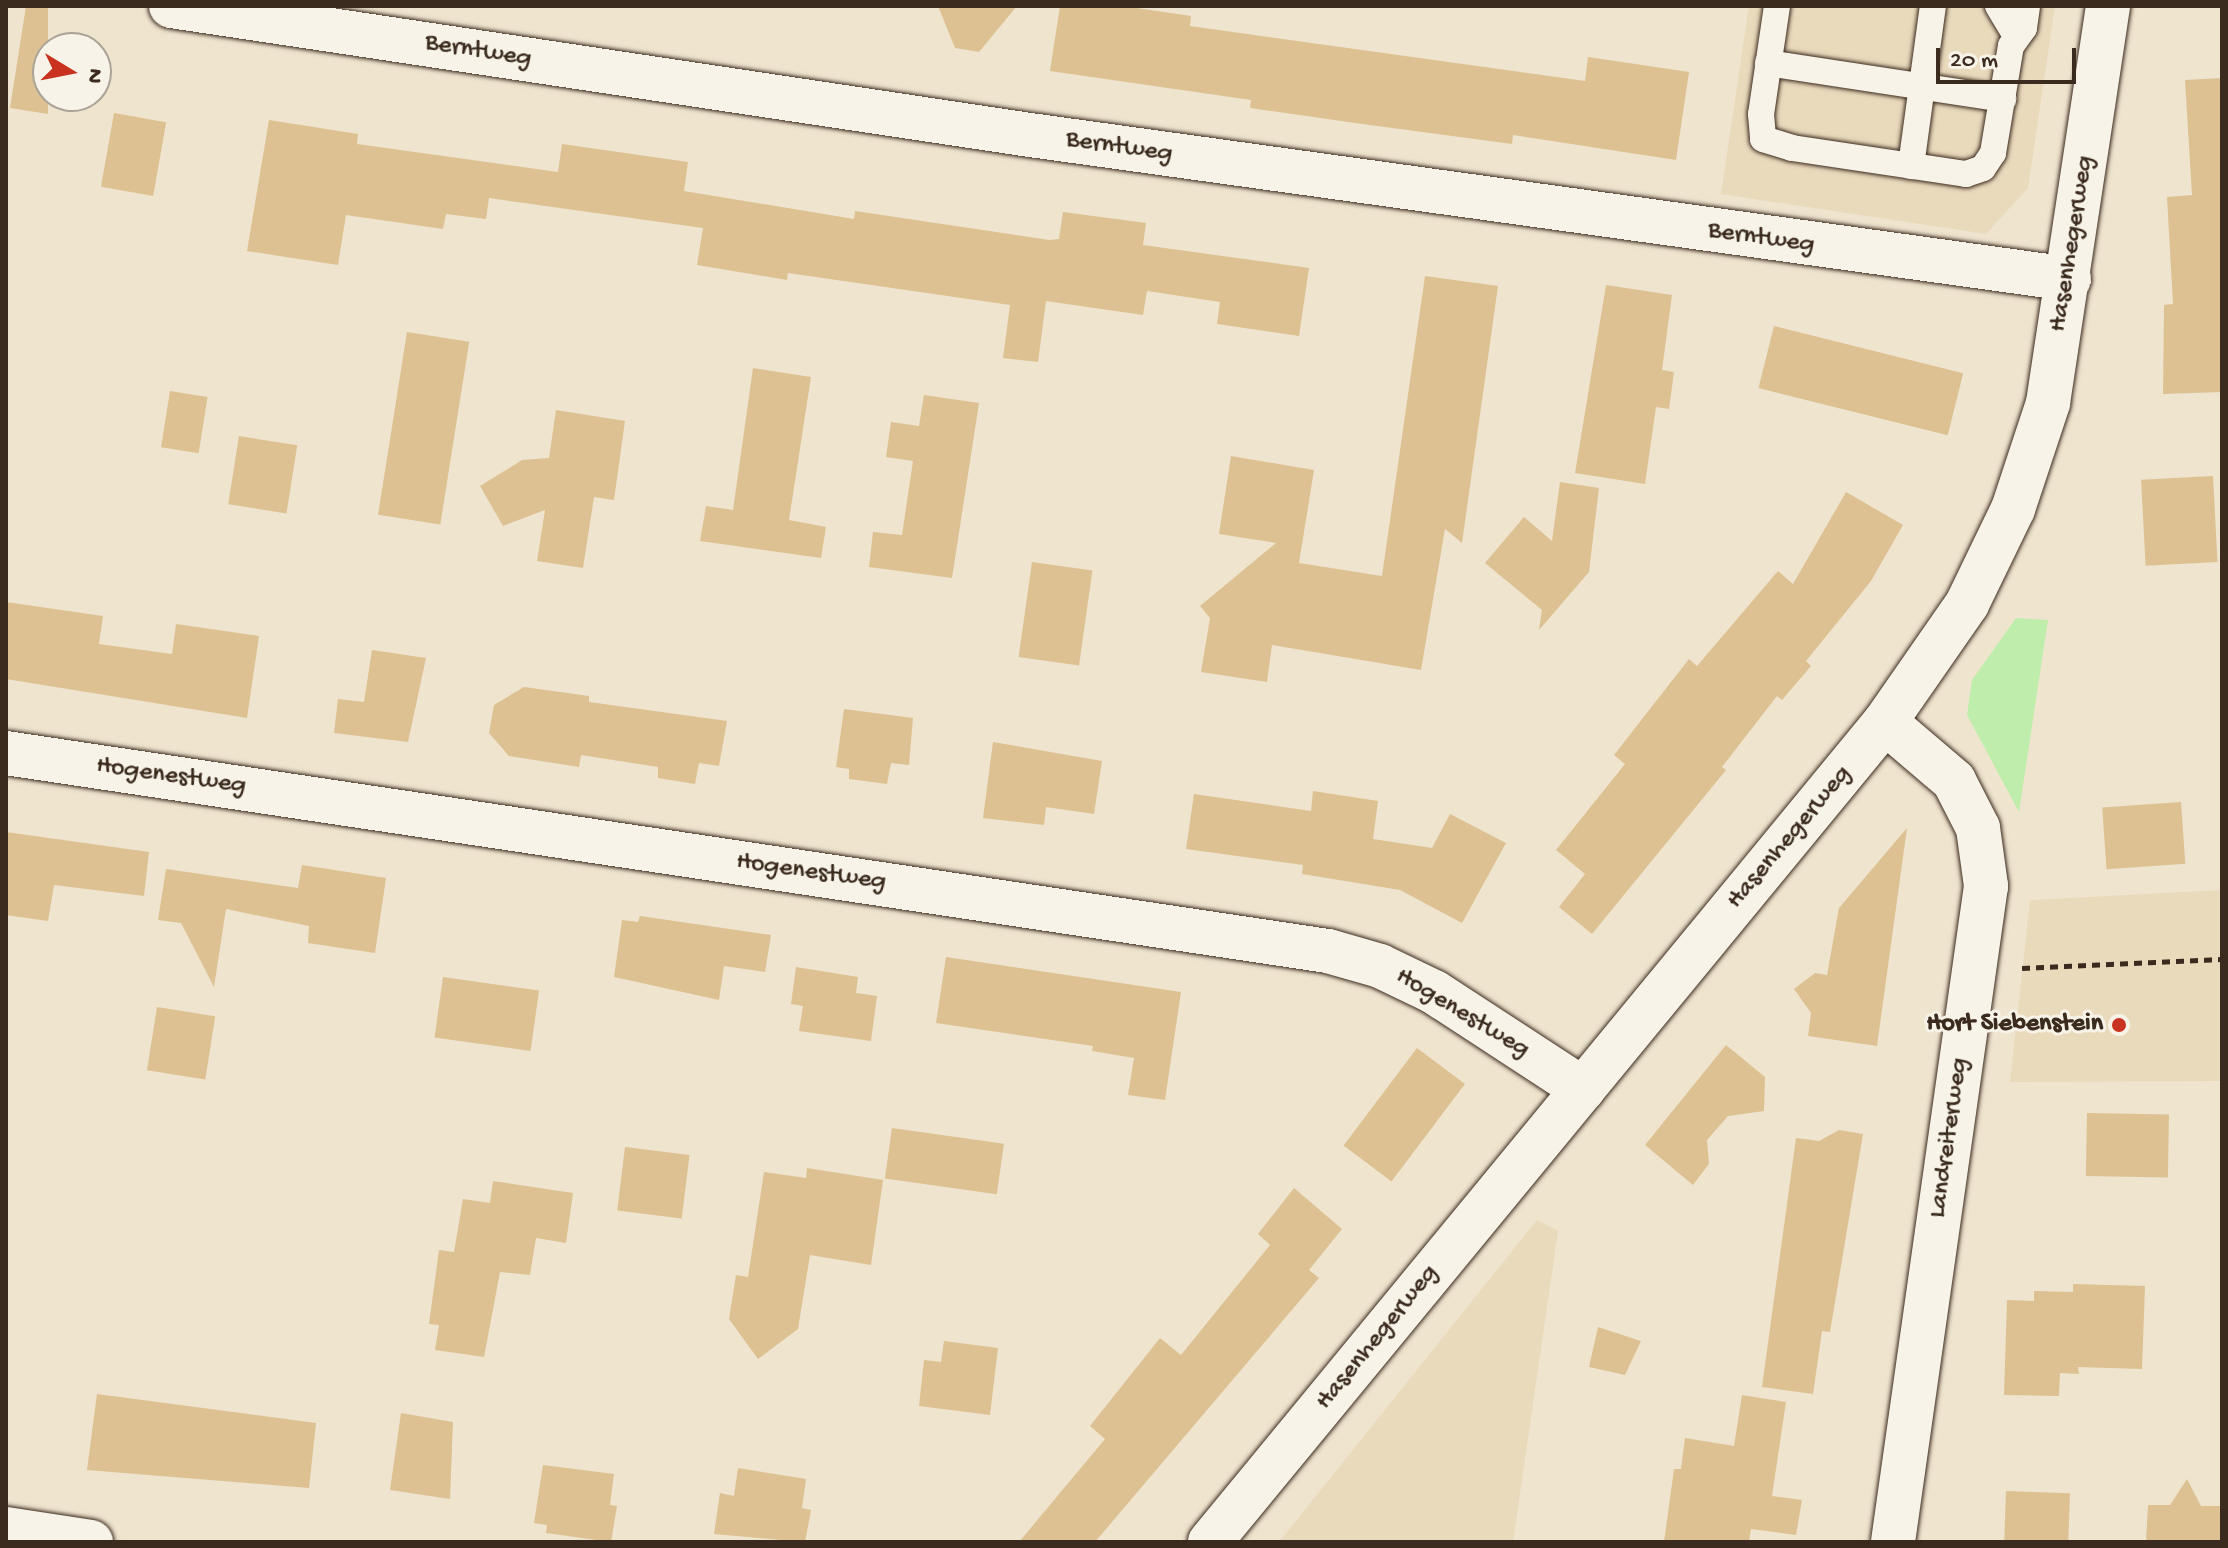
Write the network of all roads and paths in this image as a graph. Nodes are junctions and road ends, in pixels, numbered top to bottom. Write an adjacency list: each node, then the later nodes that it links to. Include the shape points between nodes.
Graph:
1 (171, 6): 12 (street, Berntweg, via 1023,134)
2 (1777, 6): 8 (lane)
3 (1933, 6): 9 (lane)
4 (1998, 6): 7 (lane)
5 (2027, 6): 7 (lane, via 2024,28)
6 (2108, 6): 12 (street, Hasenhegerweg)
7 (2015, 34): 10 (lane)
8 (1770, 52): 9 (lane); 11 (lane, via 1760,126 1769,144)
9 (1924, 86): 10 (lane); 11 (lane)
10 (2003, 99): 11 (lane, via 1996,142 1983,168 1966,174)
11 (1911, 166)
12 (2069, 279): 13 (street, Hasenhegerweg, via 2048,403 2013,509 1967,604)
13 (1885, 722): 17 (street, Hasenhegerweg); 21 (street, Landreiterweg, via 1954,781 1978,828 1986,886)
14 (6, 753): 17 (street, Hogenestweg, via 1328,951 1380,966 1434,992)
15 (2222, 959): 16 (path)
16 (2009, 969)
17 (1583, 1089): 20 (street, Hasenhegerweg)
18 (6, 1529): 19 (street)
19 (91, 1542)
20 (1210, 1542)
21 (1893, 1542)

